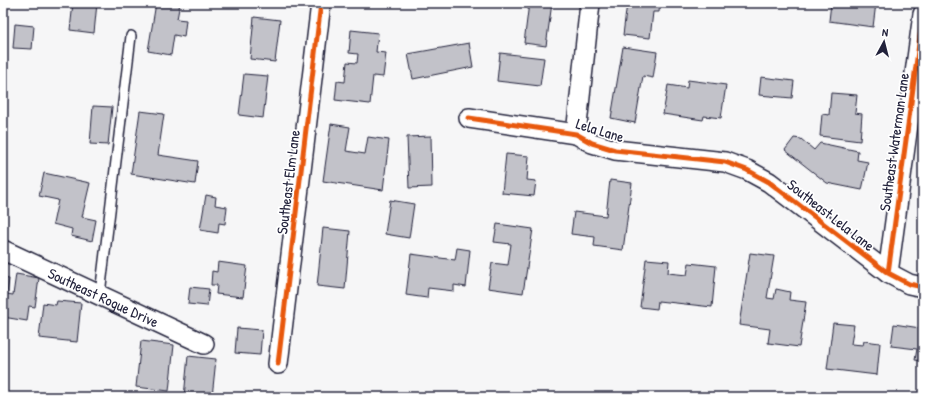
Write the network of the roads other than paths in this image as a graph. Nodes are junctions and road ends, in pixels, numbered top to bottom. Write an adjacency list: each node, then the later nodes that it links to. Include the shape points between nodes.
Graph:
1 (321, 3): 13 (street, Southeast Elm Lane)
2 (590, 3): 6 (street)
3 (923, 14): 9 (street, Southeast Waterman Lane)
4 (131, 36): 11 (lane)
5 (468, 118): 6 (street, Lela Lane)
6 (576, 134): 7 (street, Lela Lane, via 592,143 615,150)
7 (725, 162): 9 (street, Southeast Lela Lane, via 769,182)
8 (3, 250): 11 (street, Southeast Rogue Drive)
9 (888, 273): 10 (street, Southeast Lela Lane, via 909,284)
10 (923, 287)
11 (100, 294): 12 (street, Southeast Rogue Drive)
12 (204, 344)
13 (278, 364)

